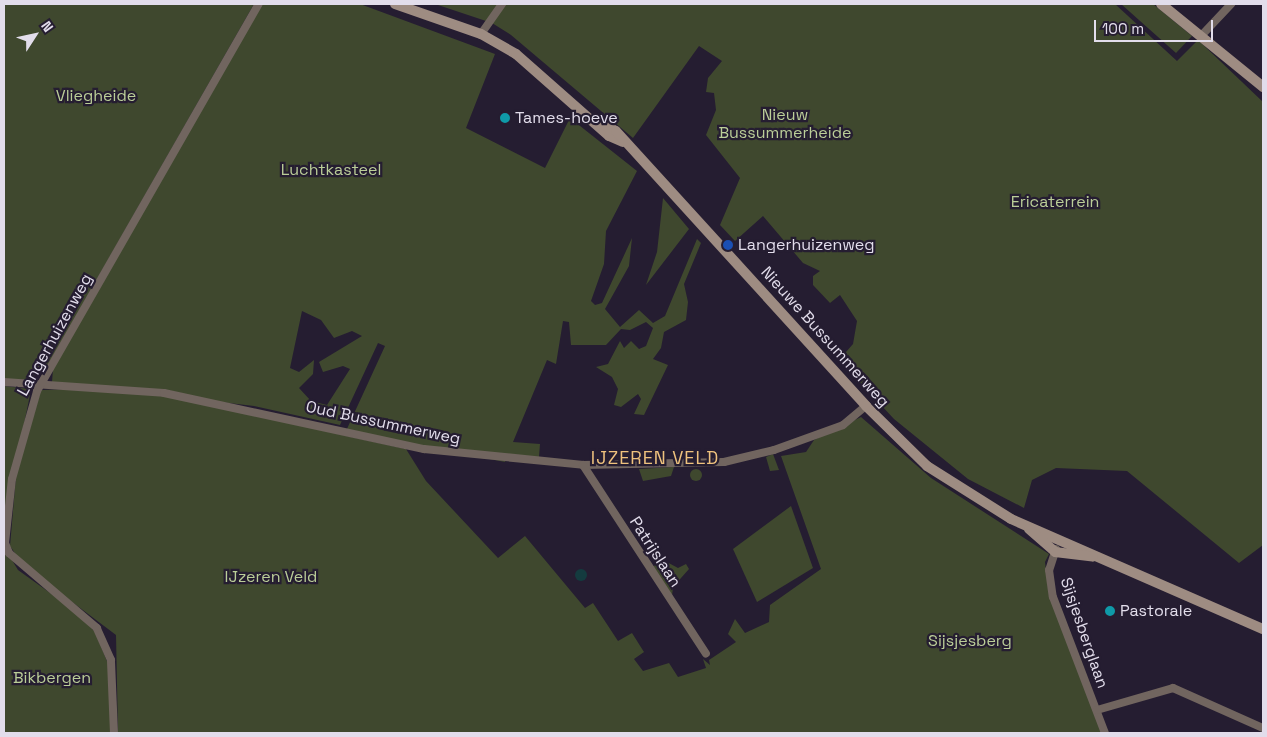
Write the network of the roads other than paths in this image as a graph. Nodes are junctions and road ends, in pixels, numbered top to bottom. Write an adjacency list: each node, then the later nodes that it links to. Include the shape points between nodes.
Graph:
1 (258, 4): 10 (street, Langerhuizenweg)
2 (395, 4): 6 (main road, Nieuwe Bussummerweg)
3 (502, 4): 6 (street)
4 (1161, 4): 7 (main road)
5 (1231, 4): 7 (street)
6 (481, 34): 11 (main road, Nieuwe Bussummerweg, via 516,54 597,121 609,136 623,142 706,227)
7 (1201, 36): 8 (main road)
8 (1263, 87)
9 (4, 382): 10 (street, Oud Bussummerweg)
10 (40, 385): 12 (street, Oud Bussummerweg, via 164,393 424,449); 18 (street, Langerhuizenweg, via 12,479 5,543 21,568 97,628 111,660)
11 (866, 406): 12 (street, Oud Bussummerweg, via 843,425 774,450 724,462); 13 (main road, Nieuwe Bussummerweg, via 959,490 1027,526)
12 (583, 465): 15 (street, Patrijslaan)
13 (1058, 547): 14 (main road, via 1161,580); 16 (street, Sijsjesberglaan, via 1050,583)
14 (1263, 629)
15 (706, 654)
16 (1097, 710): 17 (street, via 1173,688); 19 (street, Sijsjesberglaan)
17 (1263, 728)
18 (114, 733)
19 (1105, 733)

